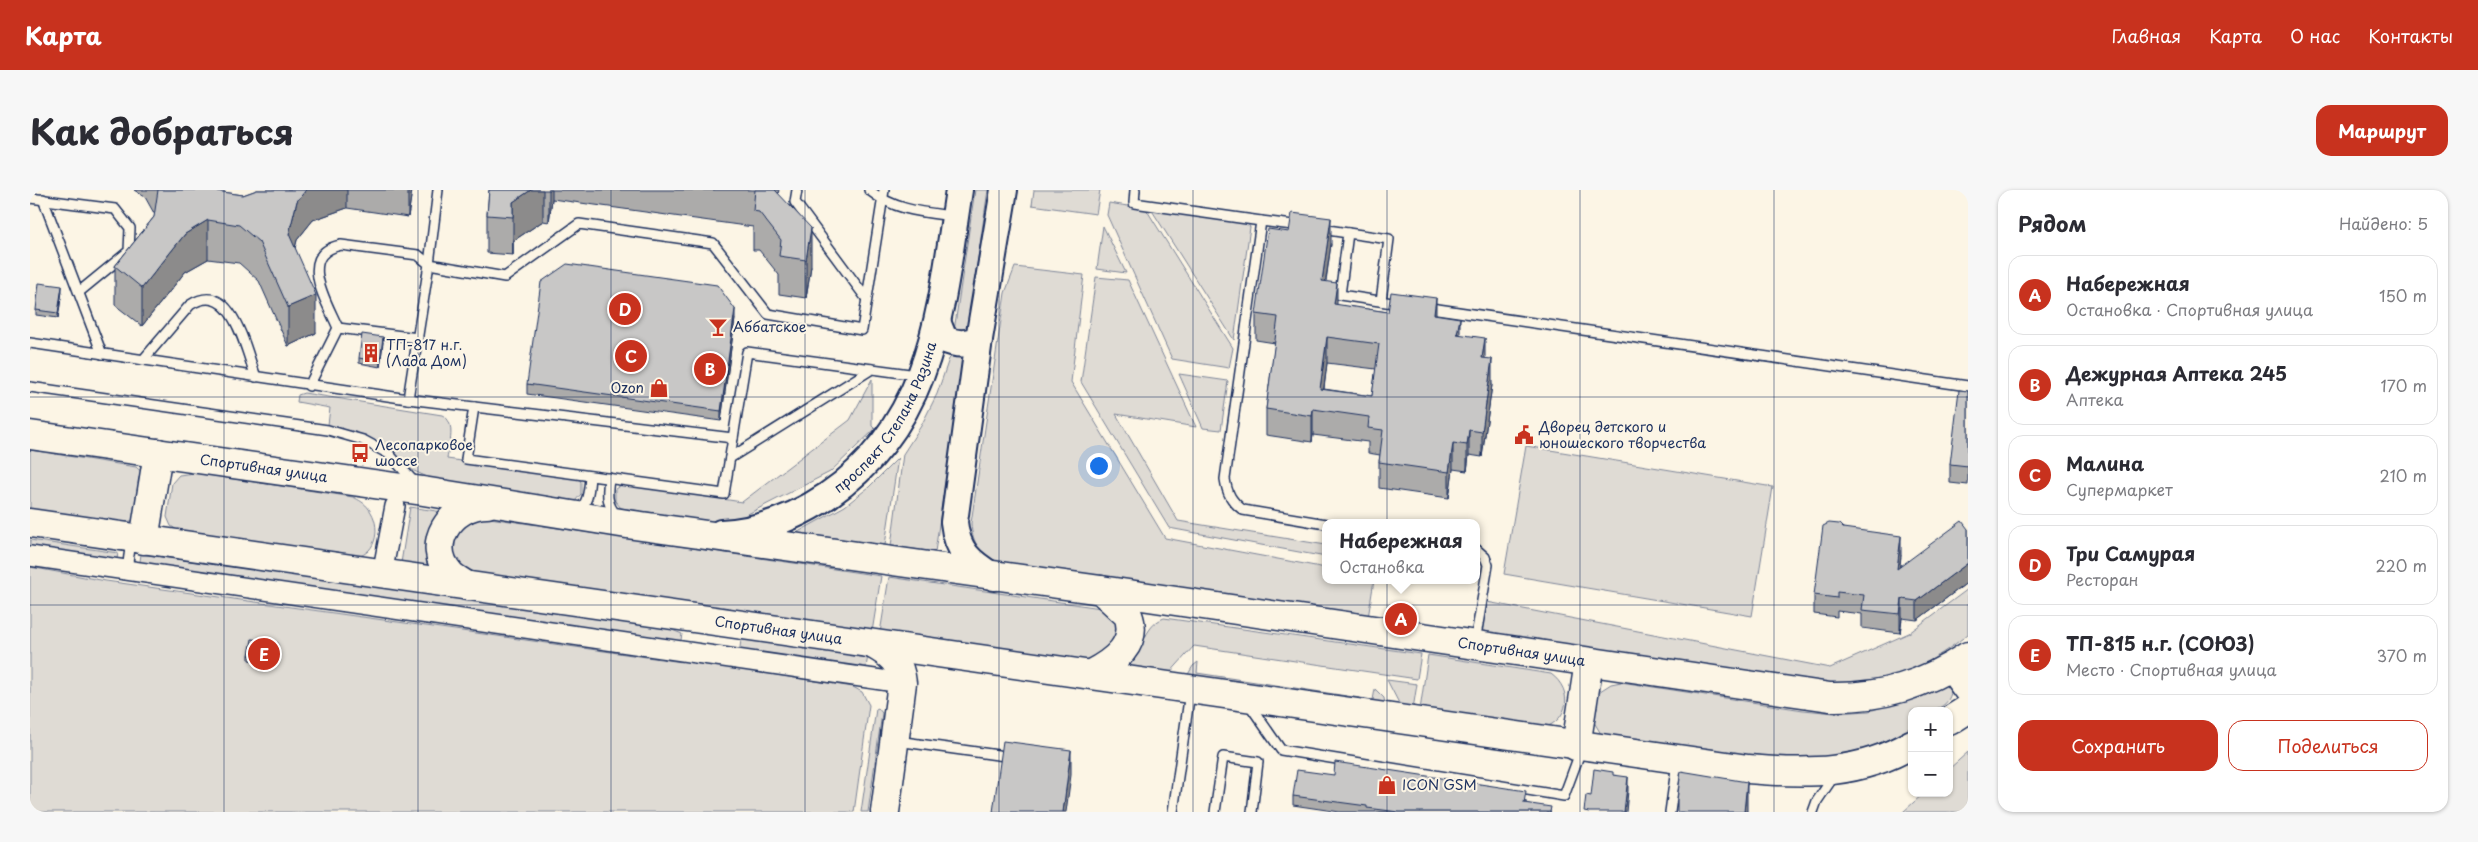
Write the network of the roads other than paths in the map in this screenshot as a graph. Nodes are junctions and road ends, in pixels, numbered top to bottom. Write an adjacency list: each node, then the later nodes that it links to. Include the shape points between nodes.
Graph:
1 (438, 190): 14 (lane)
2 (797, 190): 16 (lane, via 795,202)
3 (869, 190): 10 (lane)
4 (884, 190): 10 (lane)
5 (959, 190): 11 (main road, проспект Степана Разина)
6 (1004, 190): 21 (main road)
7 (1135, 190): 12 (lane, via 1134,203)
8 (30, 198): 9 (lane)
9 (43, 199): 15 (lane); 15 (lane, via 115,209 130,228 129,251)
10 (882, 201): 11 (lane, via 901,209); 16 (lane)
11 (955, 217): 18 (main road, проспект Степана Разина)
12 (1261, 221): 13 (lane); 44 (lane, via 1226,490 1233,503 1242,510)
13 (1348, 233): 17 (lane, via 1340,295); 17 (lane, via 1389,239)
14 (429, 264): 16 (lane, via 505,277 579,224 712,243 768,314 862,330); 19 (lane, via 418,254 341,245 329,247 317,263 317,277); 20 (lane)
15 (79, 292): 23 (lane)
16 (866, 298)
17 (1381, 301): 29 (lane)
18 (938, 324): 21 (main road, via 944,339 954,344); 26 (main road, проспект Степана Разина)
19 (338, 328): 20 (lane); 28 (lane)
20 (418, 338): 31 (lane)
21 (979, 339): 52 (main road, via 954,522 955,538 973,564)
22 (30, 343): 23 (lane)
23 (102, 354): 24 (lane)
24 (143, 360): 27 (lane); 27 (lane, via 190,305 209,298 230,310)
25 (872, 369): 26 (lane); 34 (lane, via 747,352); 36 (lane)
26 (922, 375): 46 (main road, проспект Степана Разина, via 888,440 871,461 847,482 791,517 760,528)
27 (256, 377): 28 (lane)
28 (309, 386): 31 (lane)
29 (1968, 386)
30 (30, 387): 39 (lane, via 328,430 363,440 389,454)
31 (408, 399): 32 (lane)
32 (474, 407): 34 (lane); 37 (lane, via 466,459)
33 (30, 435): 35 (main road, Спортивная улица)
34 (733, 438): 36 (lane)
35 (158, 453): 39 (main road, Спортивная улица); 47 (main road)
36 (730, 458): 38 (lane, via 724,494)
37 (590, 476): 38 (lane); 42 (lane, via 587,498 581,509)
38 (609, 478): 45 (lane, via 609,507)
39 (423, 491): 40 (main road, Спортивная улица)
40 (496, 504): 42 (main road, Спортивная улица); 53 (main road, Спортивная улица, via 476,504 463,509 446,525 440,549 443,561 451,574)
41 (395, 506): 51 (street)
42 (566, 515): 45 (main road, Спортивная улица)
43 (30, 523): 47 (main road, Спортивная улица)
44 (1322, 523)
45 (627, 524): 46 (main road, Спортивная улица)
46 (691, 534): 52 (main road, Спортивная улица)
47 (138, 539): 50 (lane); 51 (main road, Спортивная улица)
48 (1480, 553): 56 (lane, via 1488,565)
49 (30, 556): 50 (street)
50 (127, 570): 61 (street)
51 (382, 574): 53 (main road, Спортивная улица)
52 (994, 577): 54 (main road, Спортивная улица)
53 (467, 586): 55 (main road, Спортивная улица)
54 (1101, 590): 56 (main road, Спортивная улица); 60 (main road, via 1128,615 1130,631 1128,644 1121,655)
55 (874, 645): 57 (main road, Спортивная улица); 61 (main road, via 895,658 901,670)
56 (1475, 645): 58 (main road, Спортивная улица)
57 (944, 655): 60 (main road, Спортивная улица); 61 (main road, via 919,663)
58 (1589, 662): 59 (main road, Спортивная улица, via 1830,697 1860,698 1893,692); 69 (main road)
59 (1952, 665): 63 (main road)
60 (1091, 674): 62 (main road, Спортивная улица)
61 (902, 683): 67 (main road)
62 (1191, 689): 64 (main road, Спортивная улица); 74 (lane)
63 (1968, 690)
64 (1245, 697): 69 (main road, Спортивная улица); 69 (lane, via 1281,750 1564,796)
65 (1968, 709): 66 (main road)
66 (1953, 718)
67 (893, 741): 70 (lane); 73 (main road)
68 (1908, 746): 72 (main road, Спортивная улица, via 1870,765)
69 (1579, 747): 71 (main road, Спортивная улица)
70 (1005, 756)
71 (1677, 760): 72 (main road, Спортивная улица, via 1784,772); 77 (lane)
72 (1838, 769): 78 (lane)
73 (885, 812)
74 (1172, 812)
75 (1215, 812): 76 (lane, via 1223,757 1258,762)
76 (1252, 812)
77 (1670, 812)
78 (1813, 812)

